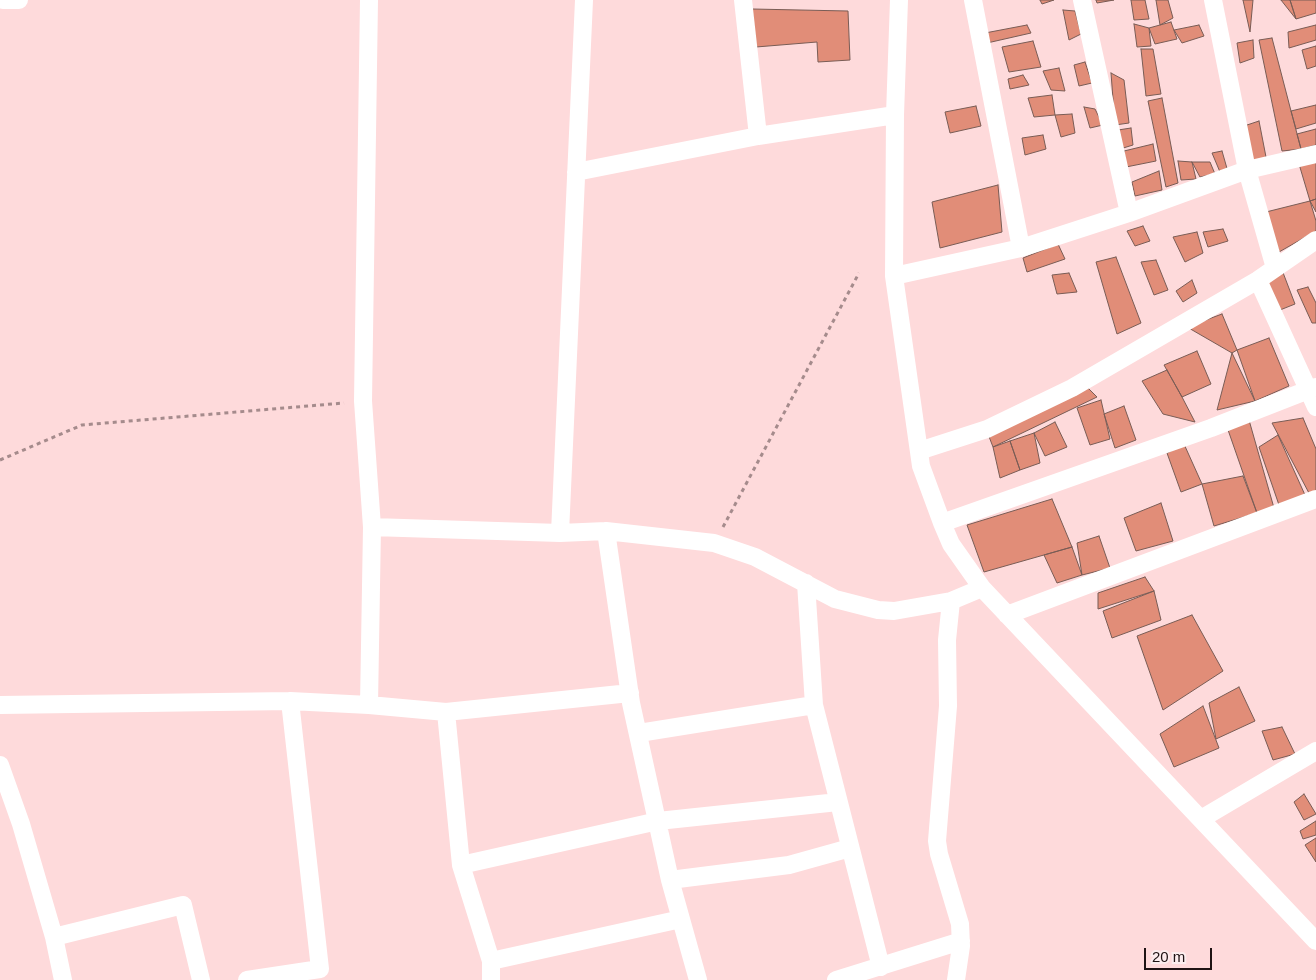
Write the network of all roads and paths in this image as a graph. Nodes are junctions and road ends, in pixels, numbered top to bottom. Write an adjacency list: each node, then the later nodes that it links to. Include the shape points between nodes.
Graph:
1 (3, 0): 2 (street)
2 (17, 0)
3 (369, 0): 23 (street)
4 (584, 0): 14 (street)
5 (743, 0): 11 (street)
6 (899, 0): 10 (street)
7 (973, 0): 17 (street)
8 (1082, 0): 15 (street)
9 (1213, 0): 13 (street)
10 (895, 115): 11 (street); 20 (street)
11 (758, 136): 14 (street)
12 (1316, 154): 13 (street)
13 (1247, 170): 15 (street); 18 (street)
14 (576, 172): 31 (street)
15 (1130, 213): 17 (street)
16 (1316, 240): 18 (street)
17 (1021, 248): 20 (street)
18 (1275, 268): 21 (street)
19 (859, 273): 32 (path)
20 (894, 276): 25 (street)
21 (1258, 280): 22 (street); 25 (street, via 1072,388 987,429)
22 (1312, 388): 24 (street); 28 (street, via 1211,428)
23 (363, 401): 26 (path, via 82,425); 29 (street)
24 (1316, 407)
25 (919, 450): 28 (street, via 921,466)
26 (0, 460)
27 (1316, 500): 36 (street)
28 (942, 523): 34 (street, via 951,544)
29 (372, 527): 31 (street); 40 (street)
30 (606, 531): 31 (street); 32 (street); 37 (street)
31 (560, 533)
32 (714, 543): 33 (street, via 755,557)
33 (806, 583): 35 (street, via 835,599 878,610 894,611); 41 (street)
34 (982, 588): 35 (street); 36 (street)
35 (951, 601): 54 (street, via 947,640 948,706 937,841 960,924)
36 (1006, 615): 47 (street)
37 (630, 693): 42 (street); 43 (street)
38 (290, 701): 39 (street); 40 (street); 60 (street, via 320,969)
39 (0, 705)
40 (369, 705): 42 (street)
41 (814, 705): 43 (street); 46 (street)
42 (446, 712): 50 (street)
43 (639, 733): 48 (street)
44 (1316, 751): 47 (street)
45 (0, 765): 53 (street)
46 (838, 802): 48 (street); 49 (street)
47 (1201, 819): 55 (street)
48 (658, 821): 50 (street); 51 (street)
49 (850, 848): 51 (street, via 789,865); 57 (street)
50 (461, 865): 56 (street)
51 (670, 880): 52 (street)
52 (681, 919): 56 (street); 62 (street)
53 (54, 937): 58 (street); 59 (street, via 183,905)
54 (961, 940): 57 (street); 64 (street)
55 (1315, 940)
56 (491, 961): 61 (street)
57 (880, 967): 63 (street)
58 (63, 980)
59 (201, 980)
60 (247, 980)
61 (491, 980)
62 (698, 980)
63 (836, 980)
64 (956, 980)

